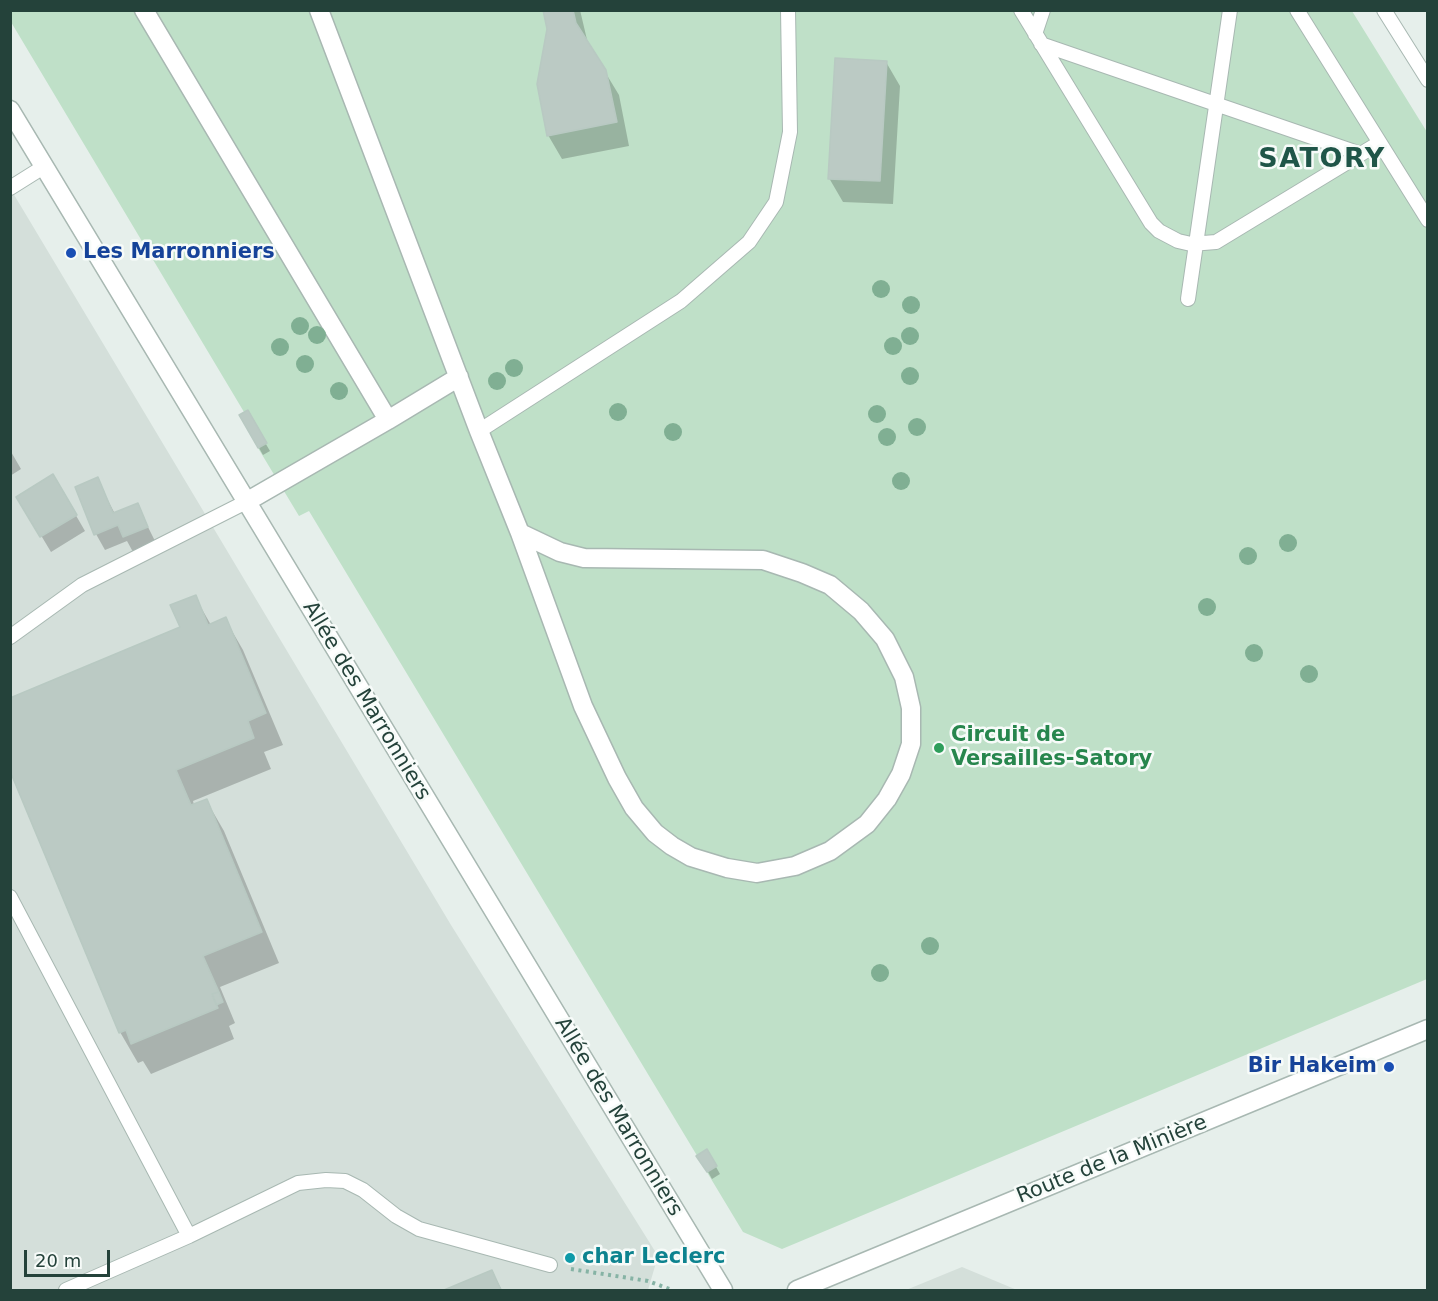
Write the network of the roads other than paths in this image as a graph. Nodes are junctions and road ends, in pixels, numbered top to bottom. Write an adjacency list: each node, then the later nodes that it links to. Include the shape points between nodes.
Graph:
1 (144, 10): 21 (street)
2 (319, 10): 20 (street)
3 (788, 10): 22 (lane, via 790,132 776,202 749,242 681,300)
4 (1021, 10): 9 (lane)
5 (1043, 10): 9 (lane)
6 (1230, 10): 11 (lane)
7 (1297, 10): 13 (lane)
8 (1384, 10): 10 (lane)
9 (1038, 39): 11 (lane); 18 (lane, via 1151,223 1169,237)
10 (1428, 81)
11 (1216, 104): 14 (lane); 18 (lane)
12 (10, 110): 15 (street, Allée des Marronniers)
13 (1379, 143): 14 (lane); 17 (lane)
14 (1361, 154): 18 (lane, via 1216,242)
15 (45, 166): 16 (lane); 23 (street, Allée des Marronniers)
16 (10, 188)
17 (1428, 220)
18 (1196, 244): 19 (lane)
19 (1188, 299)
20 (459, 377): 21 (street); 22 (street)
21 (388, 420): 23 (street)
22 (479, 431): 24 (street)
23 (246, 502): 25 (lane, via 82,585); 31 (street, Allée des Marronniers)
24 (520, 533): 24 (street, via 583,706 616,778 634,808 672,846 727,868 757,873 775,871 830,851 867,824 887,799 911,744 911,708 904,677 885,639 861,611 830,585 763,561 584,558 560,552)
25 (10, 637)
26 (10, 897): 28 (lane)
27 (1428, 1029): 32 (street, Route de la Minière)
28 (189, 1236): 29 (lane, via 298,1183 345,1181 419,1229); 30 (lane)
29 (550, 1265)
30 (66, 1290)
31 (723, 1290)
32 (797, 1290)

